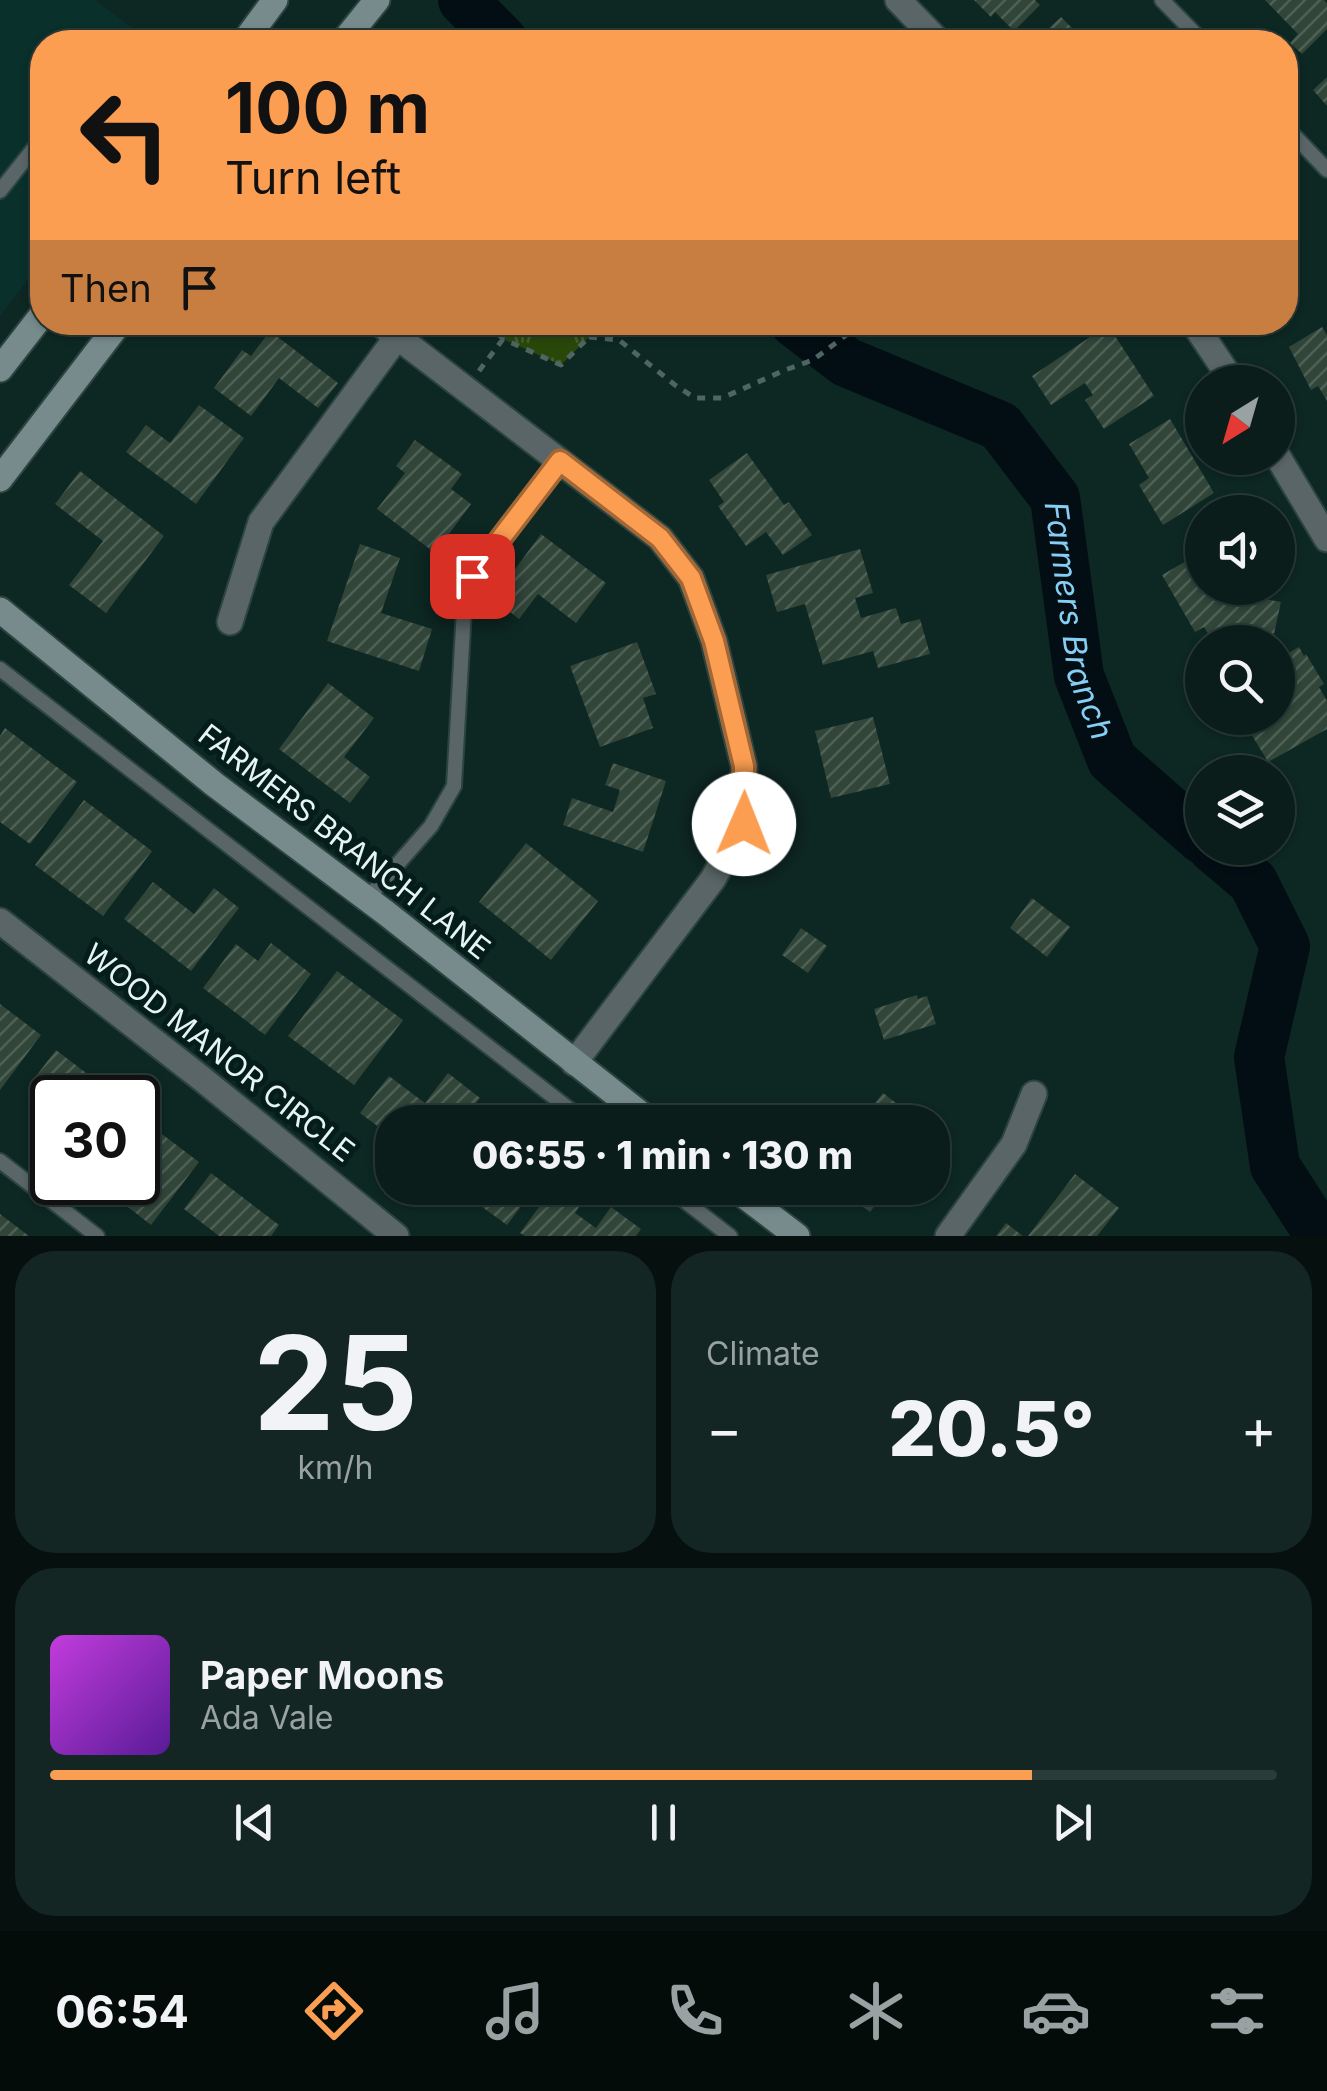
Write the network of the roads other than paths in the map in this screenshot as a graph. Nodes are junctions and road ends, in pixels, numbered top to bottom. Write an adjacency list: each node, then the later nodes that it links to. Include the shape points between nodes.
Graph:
1 (275, 0): 5 (street)
2 (377, 0): 6 (street)
3 (898, 0): 7 (street)
4 (1162, 0): 8 (lane)
5 (253, 30)
6 (353, 30)
7 (927, 30)
8 (1191, 30)
9 (1298, 140): 11 (lane)
10 (30, 153): 12 (lane)
11 (1327, 170)
12 (0, 192)
13 (30, 330): 19 (street)
14 (110, 335): 22 (street)
15 (385, 335): 25 (street, via 261,522)
16 (395, 335): 20 (street)
17 (1201, 335): 18 (street)
18 (1221, 365)
19 (0, 369)
20 (560, 461): 27 (lane, via 472,576 465,592 454,786 431,826); 29 (street, via 660,538 691,578 714,641 744,766 744,824 713,879)
21 (1289, 475): 23 (street)
22 (0, 479)
23 (1327, 539)
24 (0, 610): 27 (street, FARMERS BRANCH LANE)
25 (230, 622)
26 (0, 669): 31 (lane)
27 (367, 899): 29 (street, FARMERS BRANCH LANE)
28 (0, 922): 37 (street, WOOD MANOR CIRCLE)
29 (574, 1064): 32 (street, FARMERS BRANCH LANE)
30 (1034, 1094): 40 (street, via 1014,1144)
31 (564, 1105)
32 (628, 1105)
33 (0, 1161): 36 (lane)
34 (690, 1205): 38 (lane)
35 (756, 1205): 39 (street)
36 (97, 1236)
37 (396, 1236)
38 (730, 1236)
39 (797, 1236)
40 (948, 1236)

